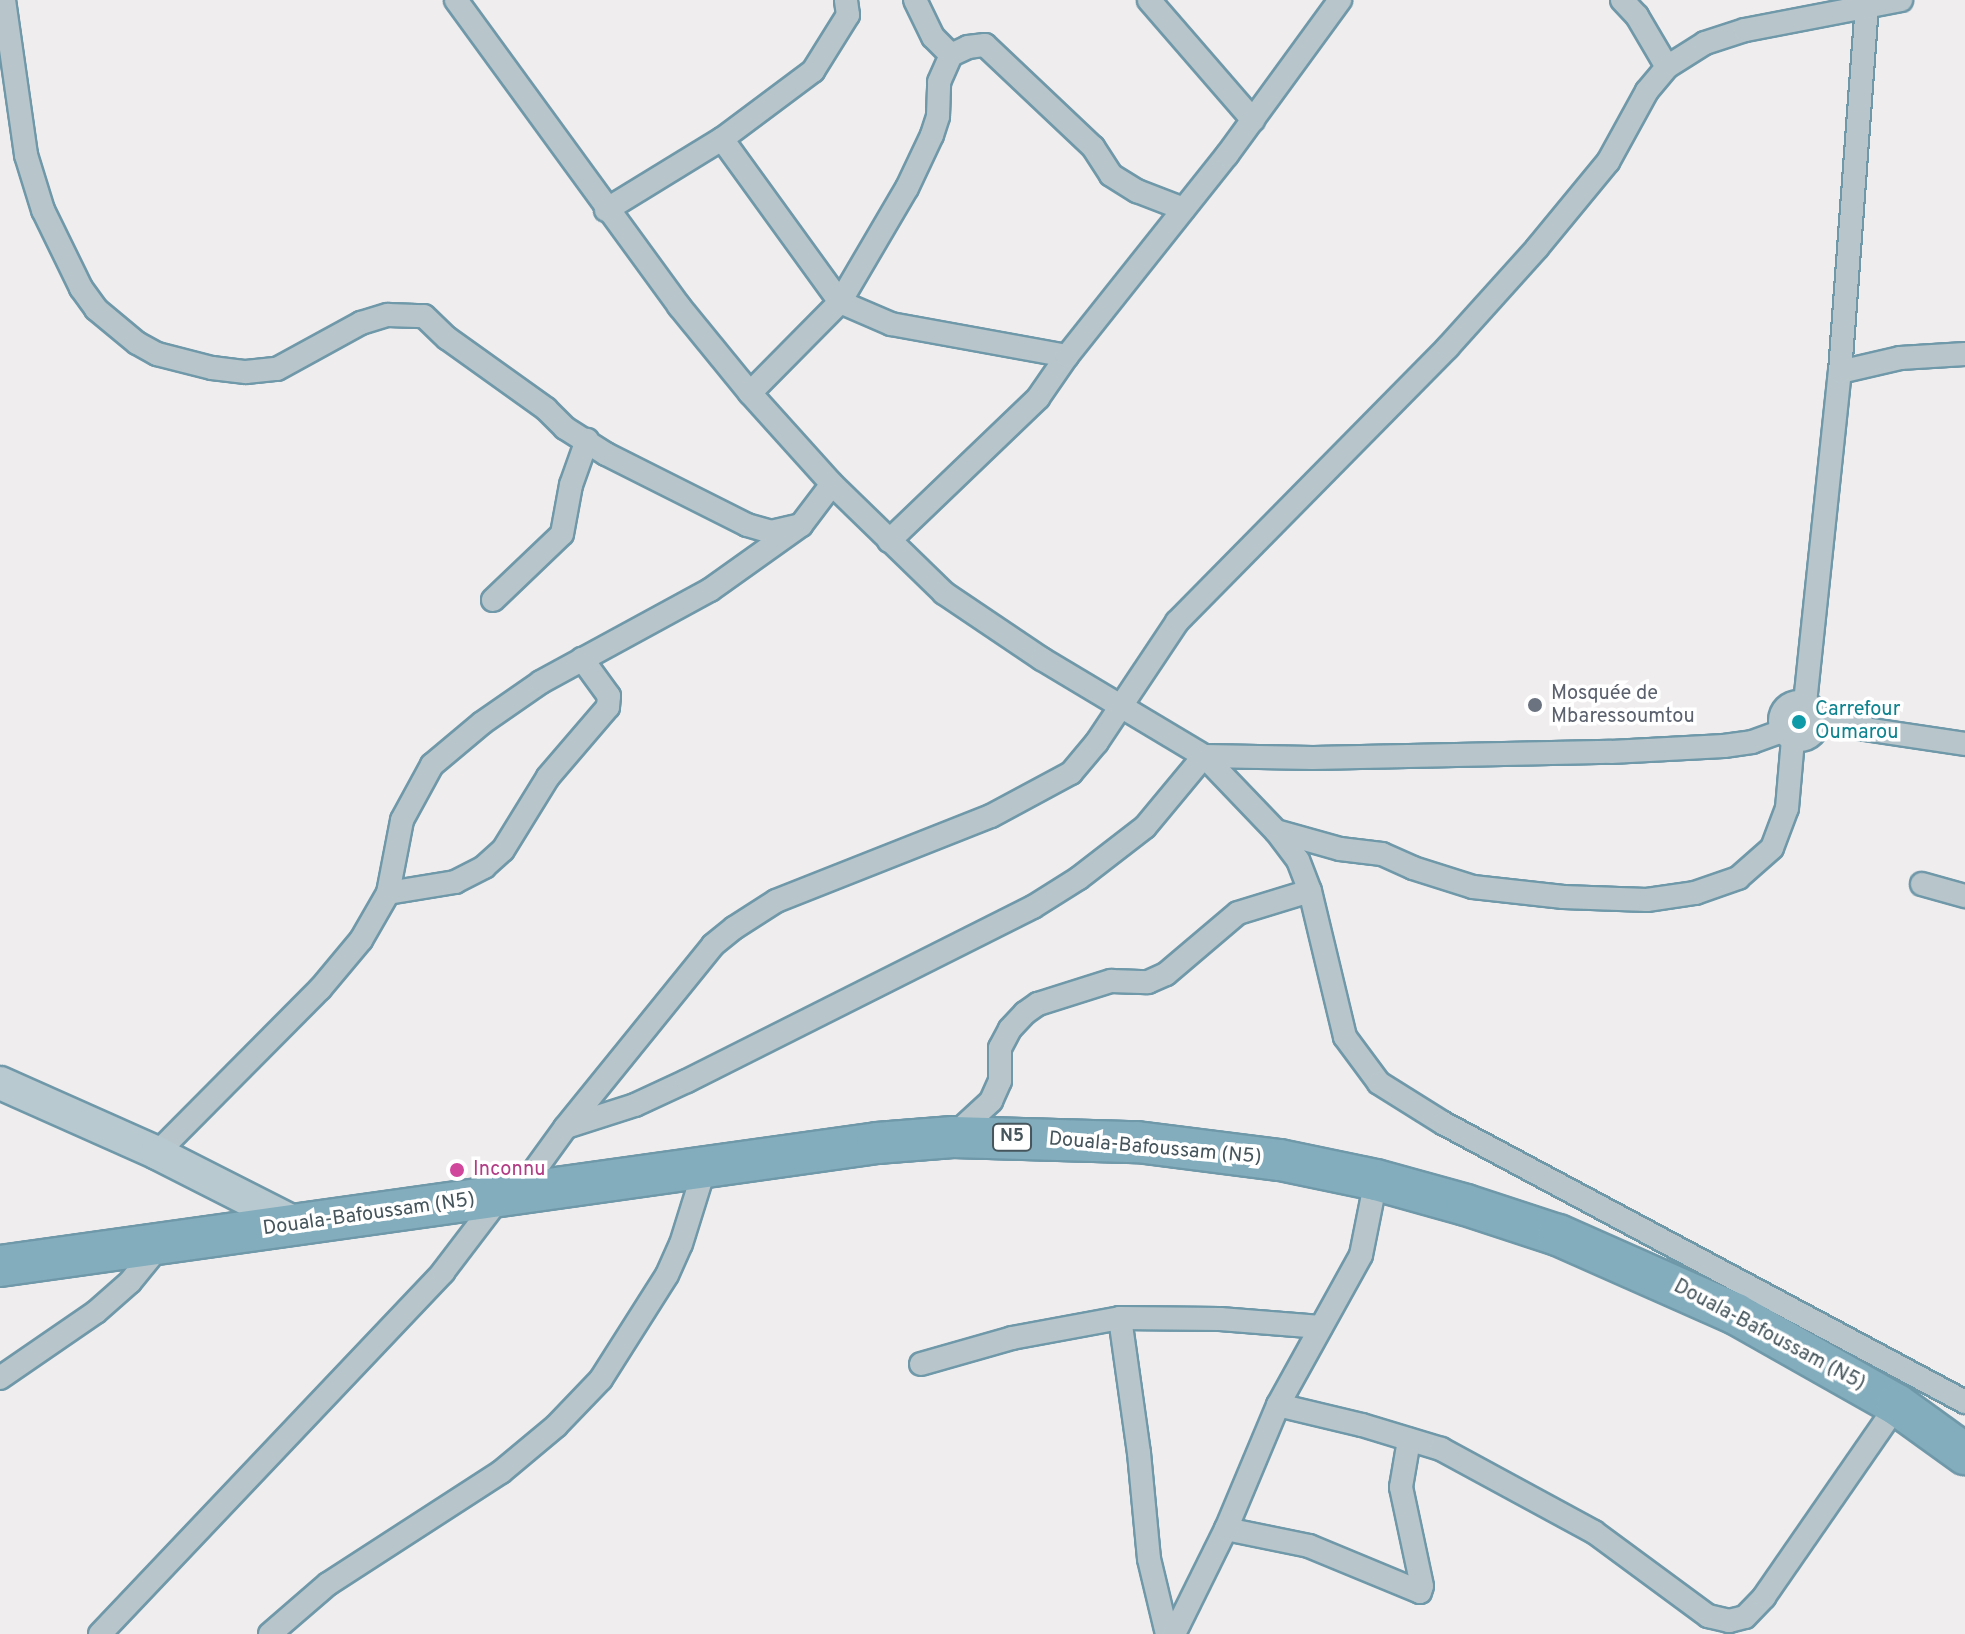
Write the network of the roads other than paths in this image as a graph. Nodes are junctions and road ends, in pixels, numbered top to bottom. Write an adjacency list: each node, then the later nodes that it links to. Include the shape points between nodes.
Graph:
1 (4, 0): 21 (street, via 26,155 43,210 81,288 121,331 157,354 246,372 277,369 361,323 388,315 424,316)
2 (456, 0): 15 (street)
3 (846, 0): 13 (street, via 848,15 813,71)
4 (915, 0): 10 (street, via 933,37)
5 (1149, 0): 12 (street)
6 (1622, 0): 11 (street)
7 (1901, 0): 8 (street)
8 (1867, 3): 11 (street, via 1745,30 1705,43); 19 (street)
9 (1329, 5): 12 (street)
10 (951, 55): 14 (street, via 985,45 1093,147 1111,175); 16 (street, via 939,82 932,135)
11 (1667, 67): 28 (street, via 1647,91 1608,162 1537,248 1448,347 1177,622)
12 (1253, 120): 14 (street)
13 (722, 139): 15 (street); 16 (street)
14 (1184, 209): 18 (street)
15 (606, 210): 20 (street)
16 (840, 302): 18 (street, via 891,324); 20 (street)
17 (1965, 354): 19 (street, via 1900,358)
18 (1067, 356): 24 (street, via 1038,398 991,447)
19 (1840, 372): 27 (street)
20 (750, 393): 22 (street)
21 (587, 440): 23 (street, via 747,525 771,532); 25 (street, via 562,534)
22 (832, 484): 23 (street); 24 (street)
23 (801, 525): 26 (street, via 710,590)
24 (889, 541): 28 (street, via 944,593)
25 (493, 600)
26 (582, 659): 36 (street, via 482,723 432,765 402,820); 36 (street, via 609,696 608,707 548,777 503,850 455,882)
27 (1805, 703): 29 (street, via 1815,710); 30 (street, via 1792,703 1783,712)
28 (1122, 706): 32 (street); 39 (street, via 1071,773 1036,794 776,901 734,928 713,945)
29 (1818, 722): 30 (street, via 1809,737); 31 (street)
30 (1788, 735): 32 (street, via 1626,751); 33 (street, via 1787,808 1772,848 1738,878 1695,893 1647,900 1473,887 1382,854 1340,849)
31 (1965, 744)
32 (1204, 756): 33 (street); 39 (street, via 1145,827 1033,907 674,1087)
33 (1276, 831): 35 (street, via 1298,860)
34 (1922, 884): 37 (street)
35 (1310, 891): 40 (street, via 1238,913 1166,974 1148,982 1111,981 1038,1004 1010,1029 1000,1048 1000,1081 991,1101); 52 (street, via 1345,1037 1379,1083 1443,1123)
36 (388, 893): 41 (street, via 361,940 320,989)
37 (1965, 896)
38 (0, 1083): 41 (street)
39 (565, 1128): 44 (street)
40 (953, 1137): 42 (highway, Douala-Bafoussam (N5) / N5); 43 (highway, Douala-Bafoussam (N5) / N5, via 1137,1142 1280,1160)
41 (157, 1153): 45 (street)
42 (705, 1167): 44 (highway, Douala-Bafoussam (N5) / N5); 60 (street, via 667,1275 601,1379 501,1472 328,1584)
43 (1376, 1180): 49 (street, via 1361,1255); 54 (highway, Douala-Bafoussam (N5) / N5, via 1558,1235 1659,1278 1736,1314)
44 (510, 1194): 45 (highway, Douala-Bafoussam (N5) / N5); 59 (street, via 443,1272)
45 (299, 1225): 46 (highway, Douala-Bafoussam (N5) / N5)
46 (162, 1244): 47 (highway, Douala-Bafoussam (N5) / N5); 51 (street, via 96,1312)
47 (0, 1266)
48 (1120, 1318): 49 (street); 50 (street, via 1012,1338); 61 (street, via 1149,1559)
49 (1321, 1327): 53 (street)
50 (921, 1364)
51 (0, 1378)
52 (1965, 1402)
53 (1278, 1405): 55 (street); 57 (street)
54 (1897, 1405): 56 (highway, Douala-Bafoussam (N5) / N5); 58 (street)
55 (1409, 1440): 57 (street, via 1401,1487 1420,1592 1309,1546); 58 (street, via 1471,1464 1594,1532 1708,1616)
56 (1965, 1454)
57 (1226, 1529): 62 (street)
58 (1749, 1626)
59 (100, 1634)
60 (270, 1634)
61 (1167, 1634)
62 (1174, 1634)

